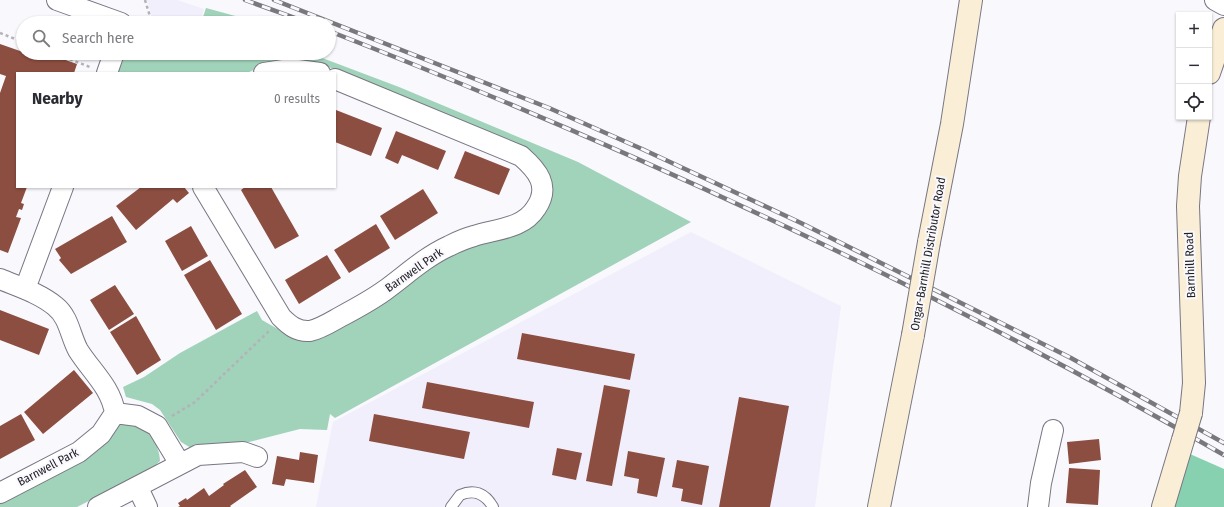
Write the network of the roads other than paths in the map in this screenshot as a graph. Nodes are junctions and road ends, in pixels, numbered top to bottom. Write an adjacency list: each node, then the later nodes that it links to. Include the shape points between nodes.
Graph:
1 (57, 0): 5 (street)
2 (971, 0): 28 (street, Ongar-Barnhill Distributor Road, bridge, via 952,124)
3 (1215, 0): 4 (street)
4 (1224, 5)
5 (102, 16)
6 (1224, 29): 8 (street)
7 (112, 60): 9 (street)
8 (1212, 64)
9 (107, 72)
10 (269, 72): 11 (street, via 290,68)
11 (314, 72)
12 (336, 79): 15 (street, Barnwell Park, via 522,156 536,168 541,179 542,193 536,208 527,217 506,229 474,236 449,246 418,264 365,303 309,331 294,329 281,317)
13 (1199, 120): 30 (street, Barnhill Road, bridge, via 1188,206 1193,375 1191,413)
14 (63, 188): 17 (street)
15 (204, 188)
16 (0, 279): 17 (street)
17 (25, 289): 18 (street, via 43,297 64,316 77,348 110,396)
18 (115, 413): 21 (street, via 138,416 157,426); 23 (street, Barnwell Park, via 101,434 79,452)
19 (1054, 430): 29 (street)
20 (257, 457): 21 (street, via 243,452 198,455)
21 (180, 464): 22 (street)
22 (138, 488): 24 (street); 25 (street)
23 (0, 493)
24 (98, 507)
25 (147, 507)
26 (452, 507): 27 (lane, via 460,495 475,492 482,494)
27 (493, 507)
28 (879, 507)
29 (1038, 507)
30 (1163, 507)

